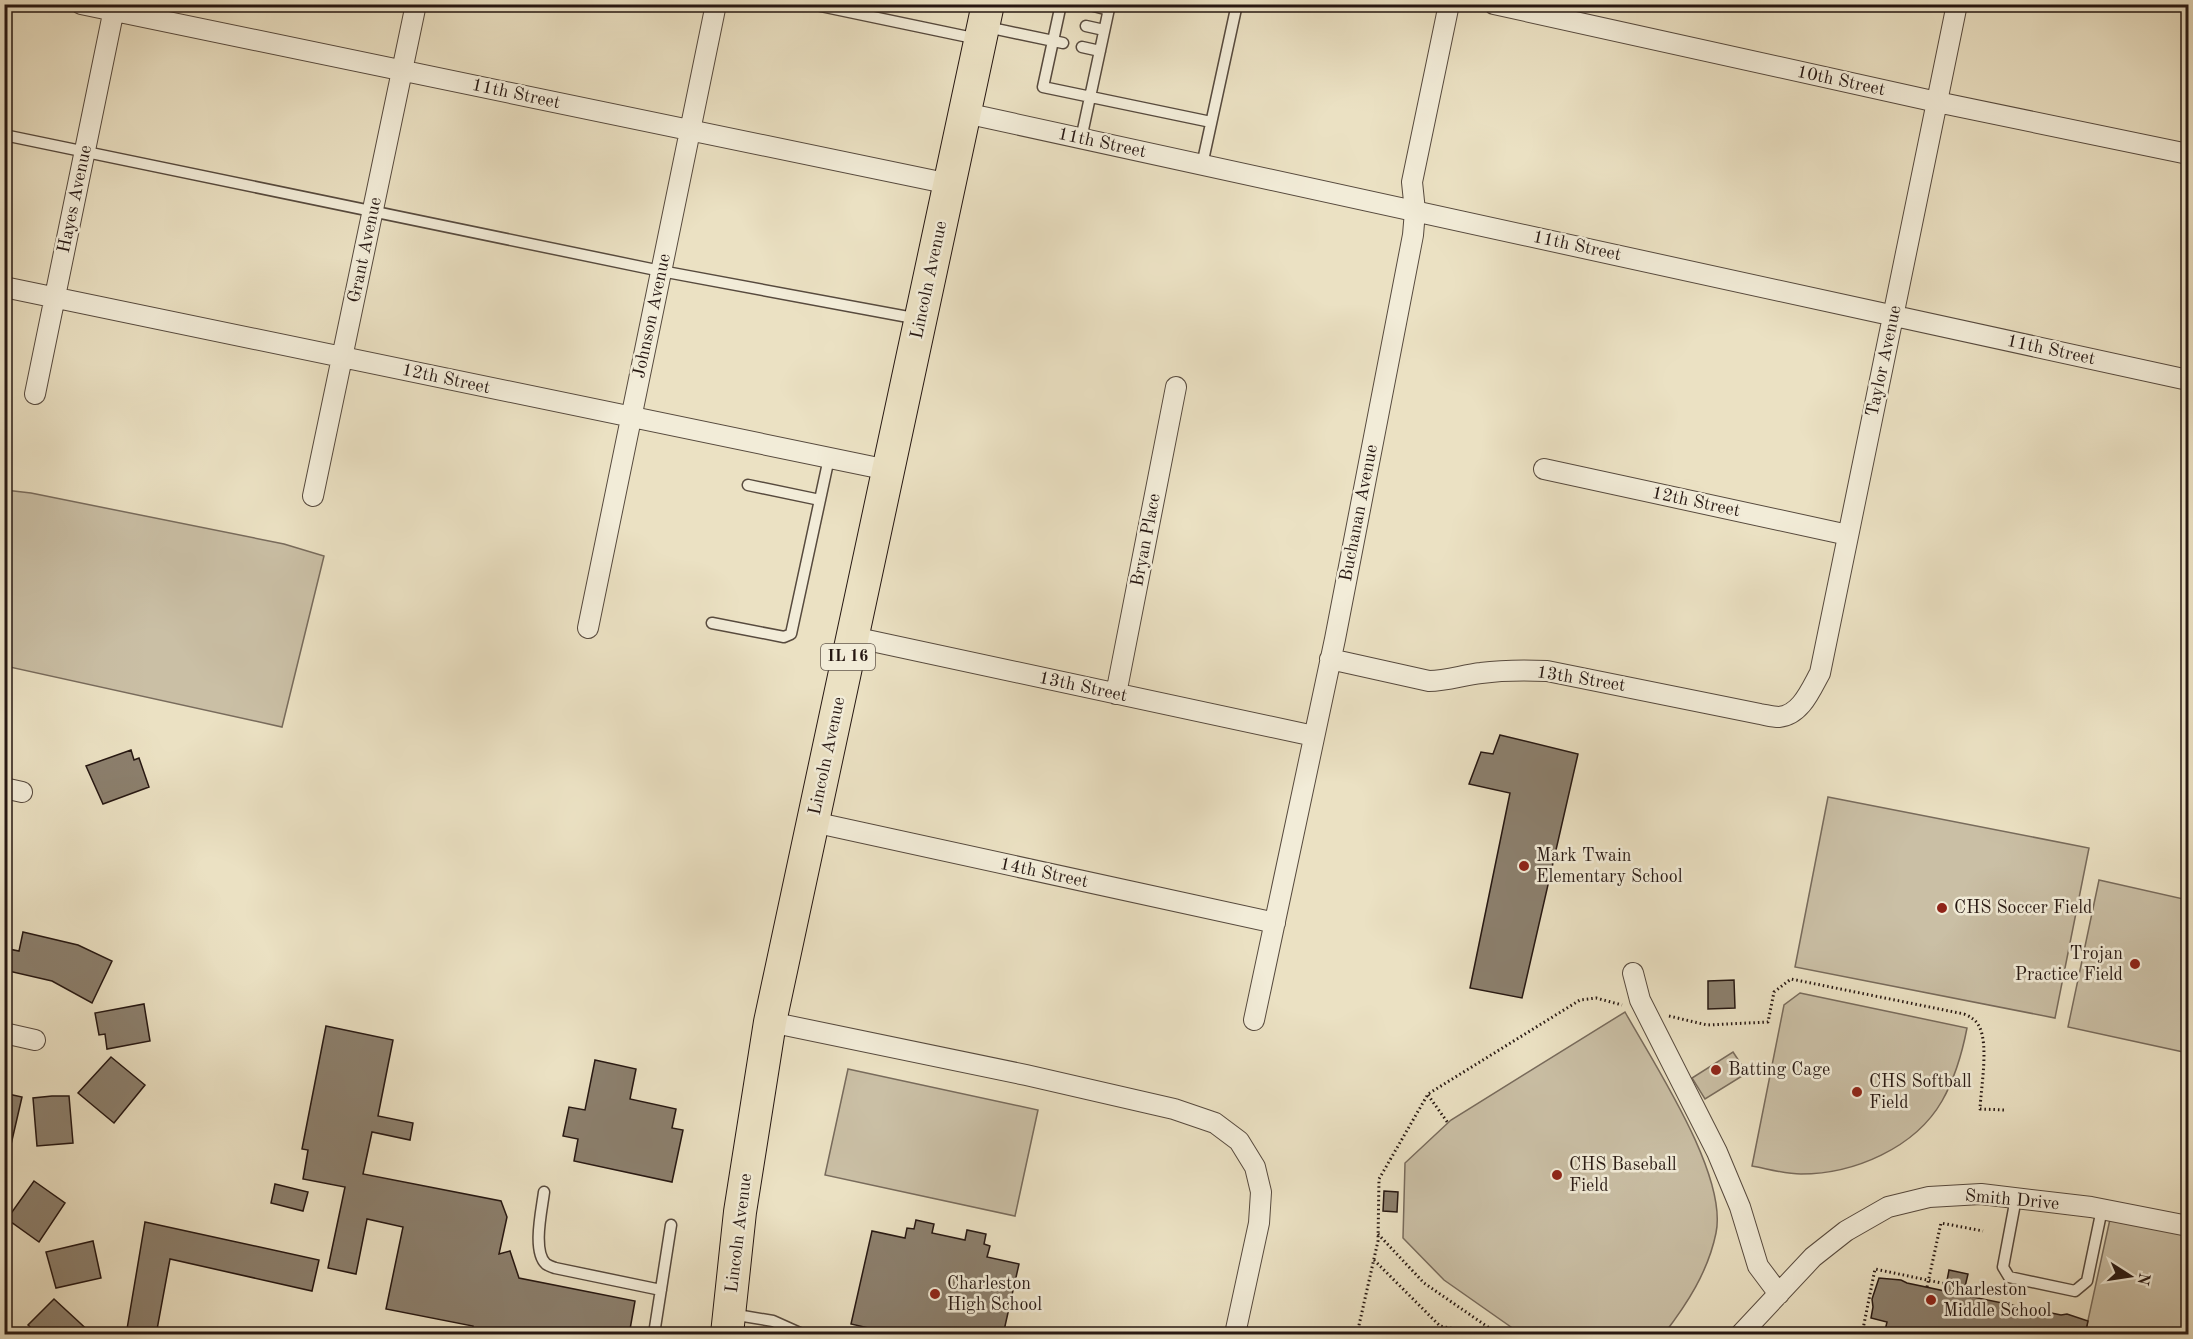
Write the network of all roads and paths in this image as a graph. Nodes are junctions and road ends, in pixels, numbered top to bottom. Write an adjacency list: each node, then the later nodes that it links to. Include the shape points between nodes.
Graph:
1 (81, 4): 12 (street, 11th Street)
2 (416, 4): 21 (street, Grant Avenue)
3 (716, 4): 26 (street, Johnson Avenue)
4 (810, 4): 15 (lane)
5 (1061, 4): 13 (lane)
6 (1237, 4): 25 (lane)
7 (1449, 4): 33 (street, Buchanan Avenue, via 1412,182)
8 (1494, 4): 23 (street, 10th Street)
9 (1957, 4): 23 (street, Taylor Avenue)
10 (1090, 5): 11 (lane)
11 (1109, 7): 17 (lane)
12 (115, 8): 21 (street, 11th Street); 29 (street, Hayes Avenue)
13 (1057, 20): 14 (lane); 18 (lane)
14 (1069, 23)
15 (984, 24): 18 (lane); 24 (main road, Lincoln Avenue / IL 16)
16 (1086, 26): 17 (lane)
17 (1104, 30): 20 (lane)
18 (1058, 42): 22 (lane, via 1043,87)
19 (1082, 47): 20 (lane)
20 (1100, 51): 22 (lane)
21 (402, 70): 26 (street, 11th Street); 34 (street, Grant Avenue)
22 (1090, 96): 25 (lane); 28 (lane)
23 (1937, 102): 30 (street, 10th Street); 38 (street, Taylor Avenue)
24 (965, 113): 28 (street, 11th Street); 32 (main road, Lincoln Avenue / IL 16)
25 (1211, 122): 31 (lane)
26 (690, 130): 32 (street, 11th Street); 35 (street, Johnson Avenue)
27 (4, 135): 29 (lane)
28 (1081, 139): 31 (street, 11th Street)
29 (84, 152): 34 (lane); 37 (street, Hayes Avenue)
30 (2188, 154)
31 (1202, 165): 33 (street, 11th Street)
32 (950, 183): 39 (main road, Lincoln Avenue / IL 16)
33 (1415, 211): 38 (street, 11th Street); 55 (street, Buchanan Avenue)
34 (373, 212): 35 (lane); 40 (street, Grant Avenue)
35 (661, 271): 39 (lane); 44 (street, Johnson Avenue)
36 (4, 287): 37 (street, 12th Street)
37 (54, 298): 40 (street, 12th Street); 43 (street, Hayes Avenue)
38 (1893, 315): 41 (street, 11th Street); 51 (street, Taylor Avenue)
39 (921, 319): 47 (main road, Lincoln Avenue / IL 16)
40 (343, 357): 44 (street, 12th Street); 49 (street, Grant Avenue)
41 (2188, 380)
42 (1176, 387): 56 (street, Bryan Place)
43 (35, 394)
44 (631, 417): 45 (street, 12th Street); 53 (street, Johnson Avenue)
45 (829, 458): 47 (street, 12th Street); 50 (lane)
46 (1544, 468): 51 (street, 12th Street)
47 (888, 470): 54 (main road, Lincoln Avenue / IL 16)
48 (748, 485): 50 (lane)
49 (313, 496)
50 (820, 500): 52 (lane, via 791,634 784,637)
51 (1848, 535): 57 (street, Taylor Avenue, via 1820,673)
52 (712, 623)
53 (588, 628)
54 (853, 637): 56 (street, 13th Street); 59 (main road, Lincoln Avenue / IL 16)
55 (1330, 659): 57 (street, 13th Street, via 1429,681 1514,670 1547,671 1760,714 1779,717); 58 (street, Buchanan Avenue)
56 (1116, 694): 58 (street, 13th Street)
57 (1794, 711)
58 (1314, 736): 60 (street, Buchanan Avenue)
59 (813, 822): 60 (street, 14th Street); 64 (main road, Lincoln Avenue / IL 16)
60 (1275, 923): 63 (street, Buchanan Avenue)
61 (1633, 973): 62 (street)
62 (1645, 1010): 67 (path, via 1596,998 1580,1000); 68 (path, via 1707,1025 1768,1022 1774,992 1791,979 1964,1014 1978,1023 1982,1034 1980,1109); 82 (street, via 1717,1152 1758,1266)
63 (1254, 1020)
64 (770, 1022): 83 (main road, Lincoln Avenue / IL 16, via 740,1212); 89 (street, via 1026,1075 1174,1109 1215,1123 1239,1141 1256,1167 1261,1192)
65 (4, 1033): 66 (street)
66 (36, 1040)
67 (1428, 1094): 69 (path); 76 (path, via 1379,1179)
68 (2006, 1110)
69 (1448, 1123)
70 (544, 1192): 81 (lane, via 538,1239 546,1264)
71 (2016, 1198): 72 (street, Smith Drive); 72 (lane, via 2003,1267 2009,1277 2075,1291 2087,1281); 82 (street, Smith Drive, via 1981,1194 1939,1196 1888,1207 1846,1231)
72 (2102, 1209): 74 (street, Smith Drive)
73 (671, 1225): 81 (lane)
74 (2188, 1226)
75 (1983, 1231): 78 (path, via 1941,1223)
76 (1378, 1234): 77 (path); 91 (path, via 1424,1283)
77 (1374, 1260): 84 (path, via 1440,1326); 90 (path)
78 (1929, 1280): 79 (path); 80 (path); 93 (path, via 1875,1269)
79 (1946, 1284)
80 (1927, 1287)
81 (661, 1290): 87 (lane)
82 (1779, 1294): 92 (street, Smith Drive)
83 (728, 1324): 88 (lane, via 773,1321)
84 (1455, 1329)
85 (863, 1331): 86 (path)
86 (872, 1332)
87 (654, 1335)
88 (802, 1335)
89 (1235, 1335)
90 (1357, 1335)
91 (1498, 1335)
92 (1741, 1335)
93 (1862, 1335)

